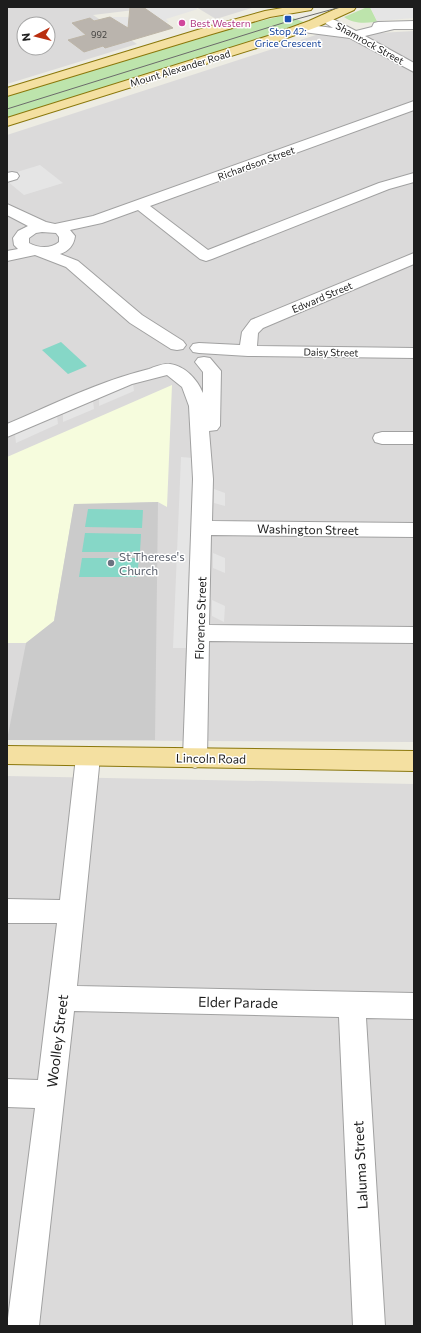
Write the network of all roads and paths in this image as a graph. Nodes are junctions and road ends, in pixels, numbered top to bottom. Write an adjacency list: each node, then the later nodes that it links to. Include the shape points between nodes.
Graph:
1 (306, 7): 3 (main road); 8 (main road, via 269,14 208,31)
2 (350, 7): 3 (main road, Mount Alexander Road)
3 (325, 19): 5 (main road, Mount Alexander Road); 6 (street, Shamrock Street)
4 (414, 25): 6 (street)
5 (303, 28): 6 (street); 10 (main road, Mount Alexander Road)
6 (352, 33): 7 (street, Shamrock Street)
7 (414, 68)
8 (7, 92)
9 (414, 105): 12 (street, Richardson Street)
10 (7, 122)
11 (414, 177): 12 (street, via 384,186 206,256)
12 (140, 205): 14 (street, Richardson Street)
13 (10, 210): 15 (street); 17 (street)
14 (97, 220): 15 (street, Richardson Street); 16 (street, Richardson Street)
15 (49, 228): 16 (street, via 65,233); 17 (street, Richardson Street, via 31,230)
16 (66, 241): 17 (street, Richardson Street, via 56,250); 21 (street, via 66,252)
17 (29, 245): 18 (street); 19 (street); 21 (street)
18 (7, 250)
19 (7, 256)
20 (414, 258): 25 (street, Edward Street, via 257,324 250,332)
21 (72, 264): 22 (street)
22 (136, 319): 23 (street); 28 (street, Florence Street)
23 (177, 344): 27 (street, via 189,345); 28 (street, via 166,349)
24 (414, 346): 26 (street)
25 (248, 351): 26 (street, Daisy Street); 27 (street, Daisy Street, via 222,358)
26 (406, 353)
27 (203, 357): 28 (street, via 201,366 188,371); 32 (street, Florence Street, via 212,371 211,427)
28 (164, 361): 29 (street); 32 (street, Florence Street, via 186,378 195,394)
29 (7, 431)
30 (382, 438): 31 (street)
31 (414, 438)
32 (203, 479): 33 (street, Florence Street)
33 (202, 528): 34 (street, Washington Street); 35 (street, Florence Street)
34 (414, 530)
35 (199, 633): 36 (street); 39 (street, Florence Street)
36 (414, 635)
37 (7, 755): 38 (main road, Lincoln Road)
38 (88, 757): 39 (main road, Lincoln Road); 42 (street, Woolley Street)
39 (195, 758): 40 (main road, Lincoln Road)
40 (414, 761)
41 (7, 911): 42 (street)
42 (72, 912): 43 (street, Woolley Street)
43 (62, 998): 44 (street, Elder Parade); 47 (street, Woolley Street)
44 (352, 1004): 45 (street, Elder Parade); 49 (street, Laluma Street)
45 (414, 1006)
46 (7, 1093): 47 (street)
47 (50, 1094): 48 (street, Woolley Street)
48 (23, 1326)
49 (369, 1326)

